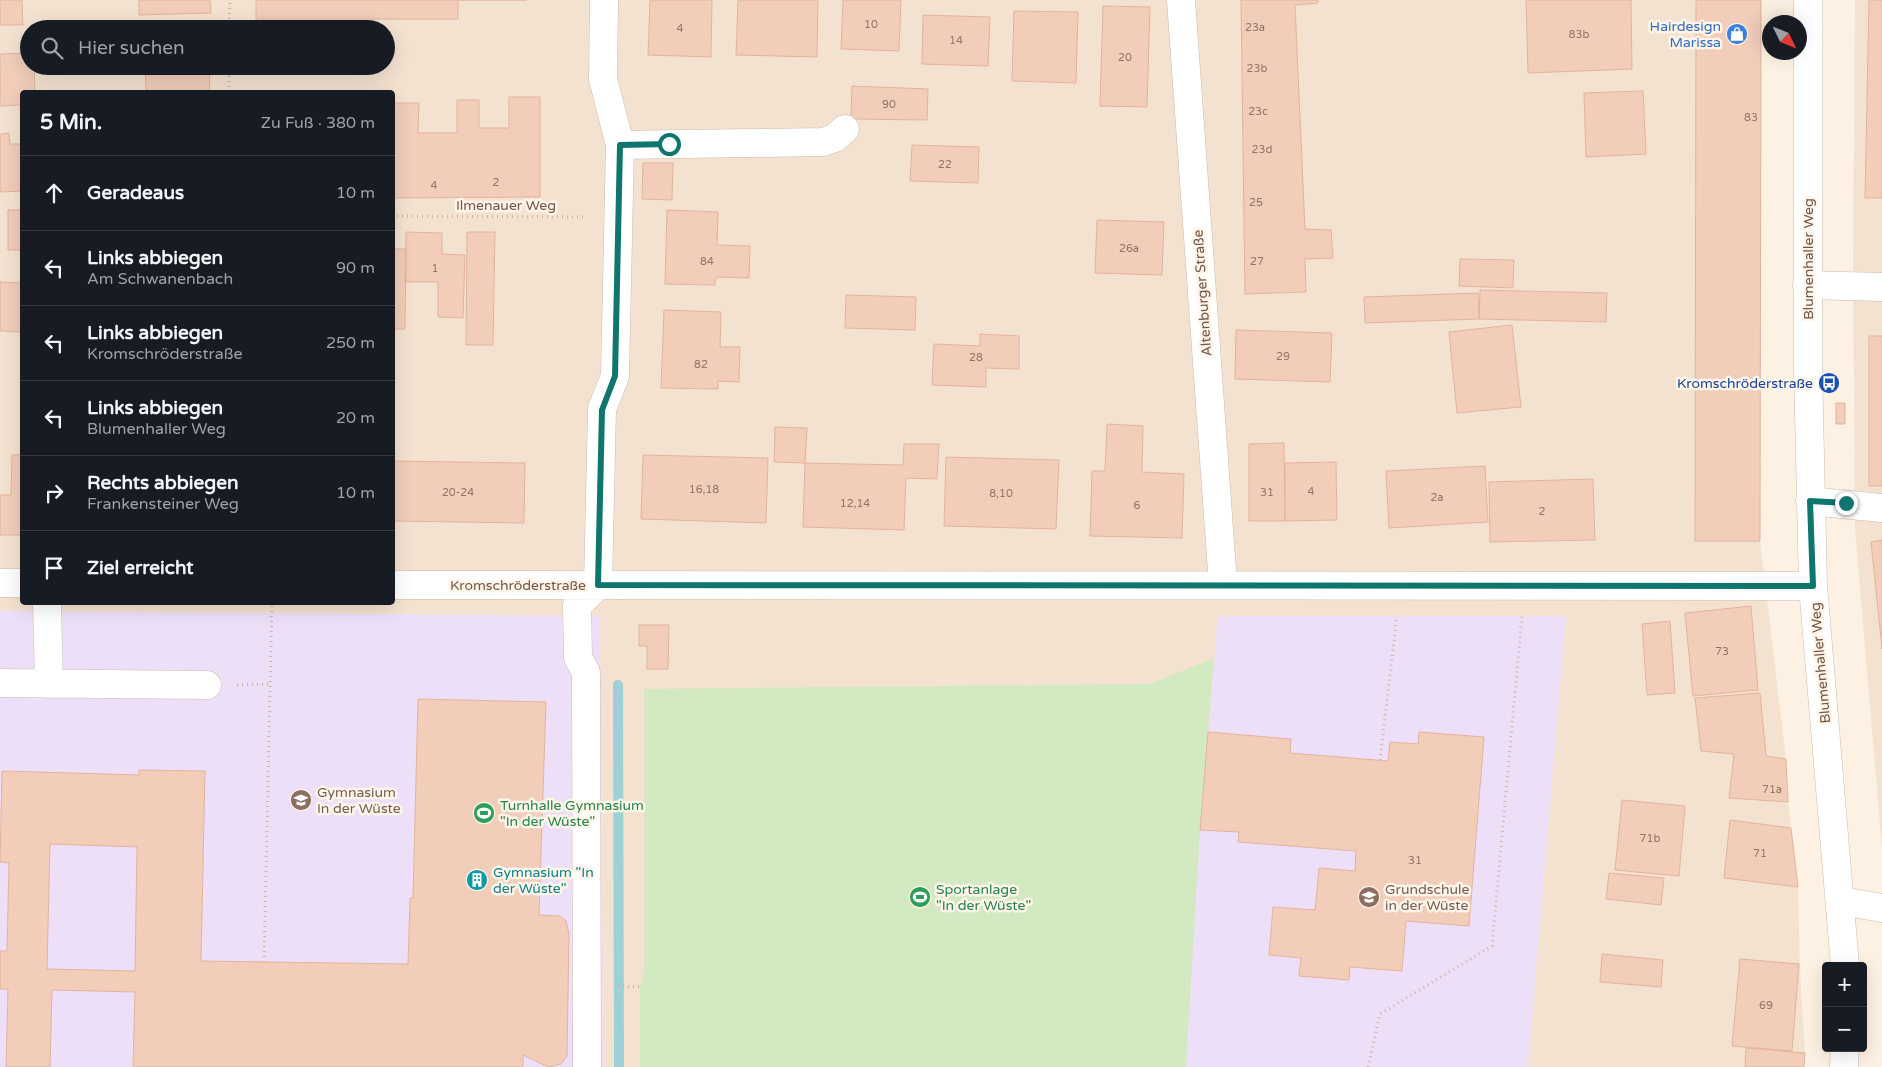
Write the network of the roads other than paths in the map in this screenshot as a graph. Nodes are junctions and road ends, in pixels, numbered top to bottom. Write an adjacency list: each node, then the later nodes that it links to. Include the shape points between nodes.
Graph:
1 (604, 0): 5 (street, via 603,79)
2 (1181, 0): 14 (street, Altenburger Straße)
3 (1808, 0): 6 (street, Blumenhaller Weg)
4 (845, 129): 5 (street, via 835,138 823,142)
5 (620, 145): 13 (street, via 615,376 602,410)
6 (1807, 285): 7 (street); 8 (street, Blumenhaller Weg)
7 (1882, 287)
8 (1810, 501): 9 (street); 15 (street, Blumenhaller Weg)
9 (1882, 508)
10 (0, 583): 11 (street)
11 (20, 583)
12 (395, 585): 13 (street, Kromschröderstraße)
13 (598, 585): 14 (street, Kromschröderstraße); 24 (street, via 578,606 578,658 586,672)
14 (1223, 585): 15 (street, Kromschröderstraße)
15 (1813, 586): 20 (street, Blumenhaller Weg)
16 (47, 605): 18 (street)
17 (0, 683): 18 (street)
18 (48, 684): 19 (street)
19 (207, 685)
20 (1841, 901): 21 (street); 22 (street, Blumenhaller Weg)
21 (1882, 908)
22 (1845, 962)
23 (1845, 1052): 25 (street)
24 (587, 1067)
25 (1844, 1067)

